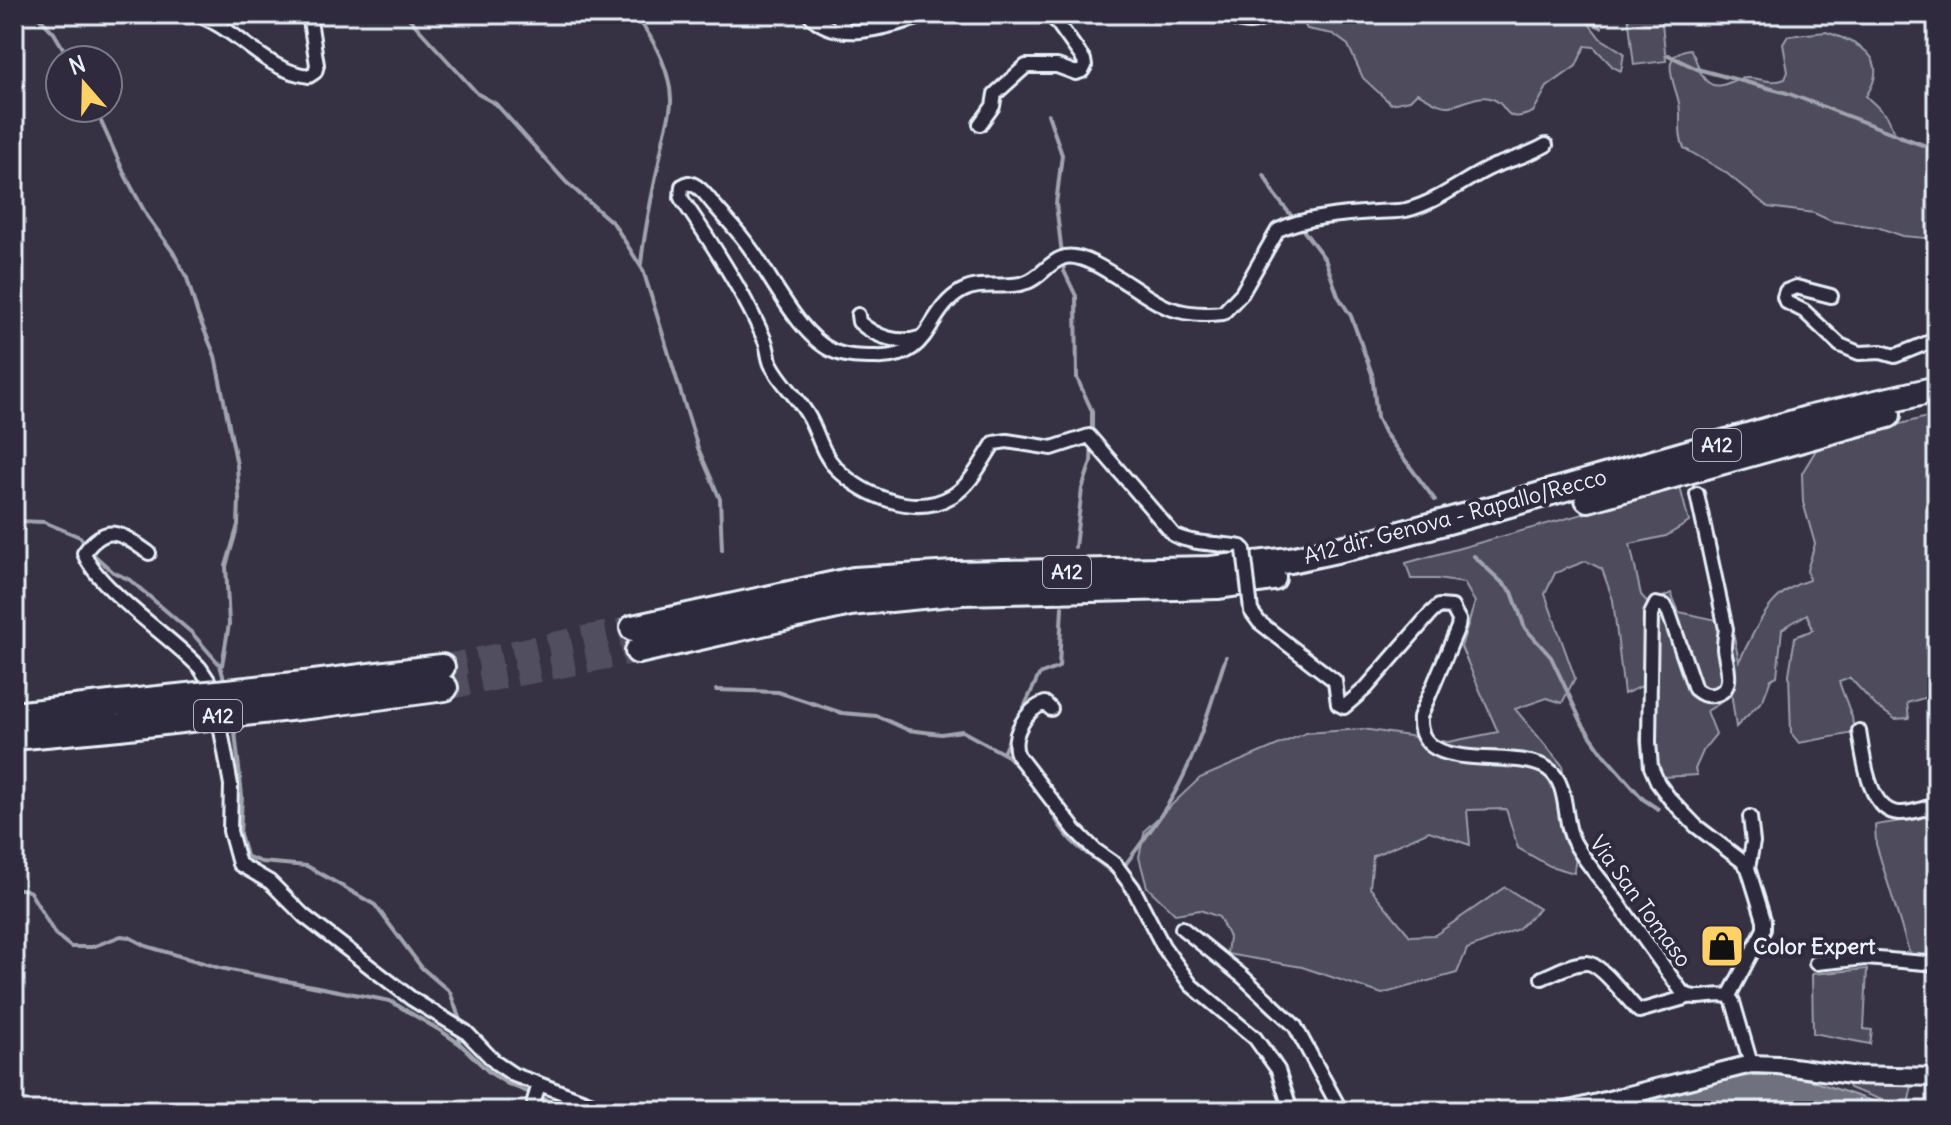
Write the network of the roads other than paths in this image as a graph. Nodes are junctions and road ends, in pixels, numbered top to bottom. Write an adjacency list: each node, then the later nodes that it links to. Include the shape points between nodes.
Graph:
1 (194, 14): 2 (street, via 223,27 288,72 309,76 317,65)
2 (309, 14)
3 (809, 14): 9 (street, via 832,30)
4 (837, 14): 9 (street)
5 (932, 14): 9 (street)
6 (1051, 14): 10 (street, via 1084,60 1082,71 1026,66 995,94)
7 (1223, 14): 8 (street, via 1242,23)
8 (1270, 14)
9 (846, 31)
10 (980, 124)
11 (1546, 145): 14 (street, via 1415,207 1287,225 1278,230 1242,293 1223,313 1170,309 1075,256 1063,257 1025,284 962,291)
12 (1831, 296): 15 (street, via 1796,287 1784,297 1840,345 1859,353 1895,356)
13 (858, 315): 14 (street, via 859,322 876,334 901,342)
14 (923, 337): 36 (street, Via San Tomaso, bridge, via 909,352 883,358 851,356 822,345 731,224 697,186 682,186 681,198 766,342 770,362 811,420 827,458 862,487 893,503 917,507 955,495 994,443 1052,448 1089,436 1174,535 1244,550 1251,611 1335,681 1338,704 1344,707 1439,606 1452,607 1458,627 1420,717 1425,740 1433,748 1463,755 1532,762 1555,776 1573,841)
15 (1937, 339)
16 (1937, 375): 19 (highway)
17 (1937, 389): 19 (highway, A12 dir. Genova - Rapallo/Recco / A12)
18 (1937, 404): 19 (highway, A12 dir. Genova - Rapallo/Recco / A12, via 1297,575 1219,586 962,592 850,603 636,640 854,580 1211,569 1290,560 1364,544)
19 (1807, 419)
20 (1697, 494): 30 (street, via 1726,629 1728,680 1719,694 1707,696 1695,689 1669,613 1660,603 1653,607 1651,767 1670,799)
21 (149, 553): 39 (street, via 116,532 104,533 84,553 98,575 208,680 226,744 230,831 239,864 270,882 304,916 412,999 466,1032)
22 (443, 677): 25 (highway, A12, bridge)
23 (1051, 709): 41 (street, via 1045,703 1027,714 1016,741 1018,756 1075,830 1115,864 1191,985 1255,1038 1278,1070)
24 (14, 715): 25 (highway, A12)
25 (119, 715): 27 (highway, A12)
26 (1859, 731): 28 (street, via 1864,764 1883,808 1898,814)
27 (14, 737)
28 (1937, 804)
29 (1750, 817): 30 (street)
30 (1748, 868): 35 (street, via 1764,929)
31 (1182, 928): 42 (street, via 1295,1026)
32 (1816, 963): 33 (street, via 1866,958)
33 (1937, 964)
34 (1542, 978): 36 (street, via 1590,963 1639,1011)
35 (1729, 996): 36 (street, Via San Tomaso); 37 (street)
36 (1688, 997)
37 (1751, 1064): 38 (street, via 1851,1075); 43 (street)
38 (1937, 1077)
39 (537, 1096): 40 (street)
40 (611, 1111)
41 (1291, 1111)
42 (1341, 1111)
43 (1566, 1111)

